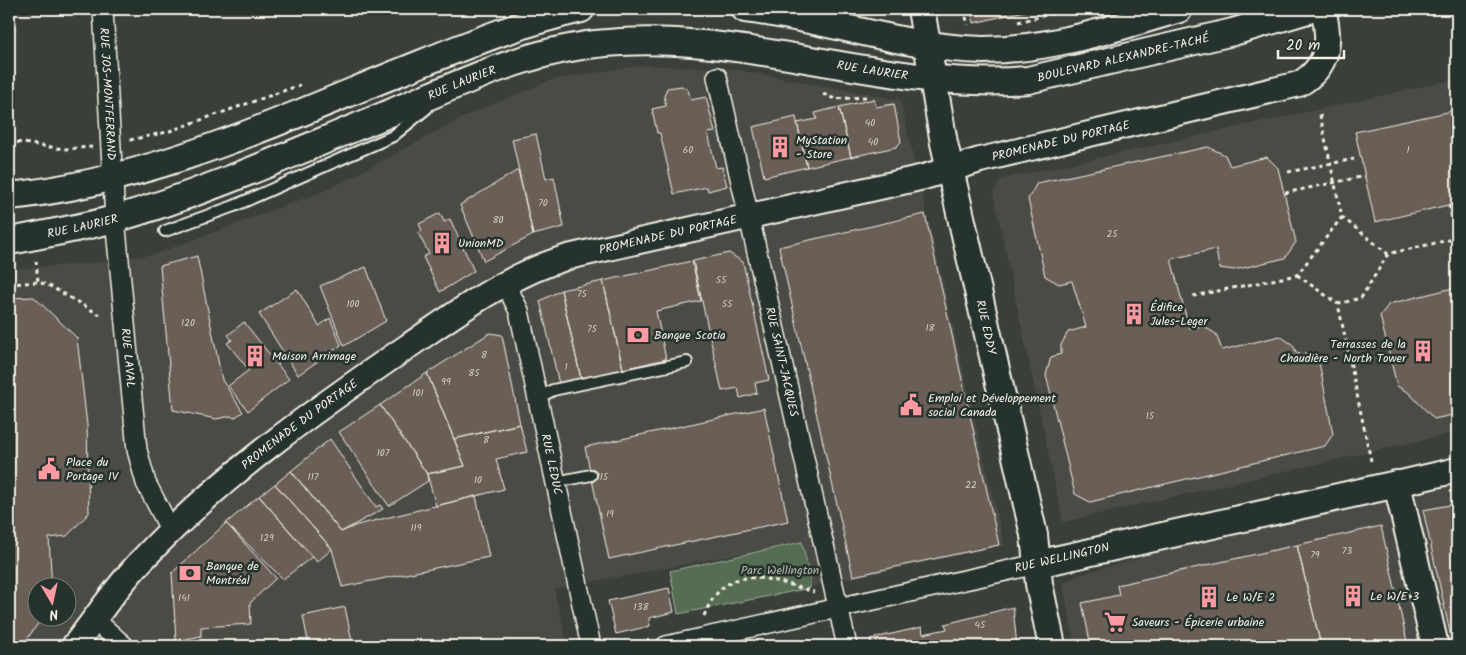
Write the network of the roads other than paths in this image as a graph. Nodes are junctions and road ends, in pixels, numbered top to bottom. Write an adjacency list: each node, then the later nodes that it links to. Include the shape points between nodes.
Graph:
1 (102, 9): 13 (street, RUE JOS-MONTFERRAND)
2 (581, 9): 13 (main road, via 509,28 298,114)
3 (748, 9): 8 (main road)
4 (921, 9): 8 (main road, RUE EDDY)
5 (1179, 9): 8 (main road, via 1048,44 982,50)
6 (1310, 9): 10 (main road, BOULEVARD ALEXANDRE-TACHÉ, via 1233,32 1028,80)
7 (1323, 9): 12 (street, PROMENADE DU PORTAGE, via 1327,26 1324,57 1312,76 1299,84)
8 (929, 45): 10 (main road, RUE EDDY)
9 (717, 78): 18 (street, RUE SAINT-JACQUES)
10 (933, 79): 11 (main road, RUE LAURIER, via 719,44 635,41 594,44 539,56 499,68); 12 (main road, RUE EDDY)
11 (450, 89): 17 (main road, RUE LAURIER, via 230,179); 19 (lane, via 393,136 266,193)
12 (950, 168): 18 (street, PROMENADE DU PORTAGE); 29 (main road, RUE EDDY, via 1034,535)
13 (113, 179): 15 (main road); 17 (street, RUE LAVAL)
14 (9, 180): 15 (main road)
15 (50, 192): 16 (main road)
16 (9, 196)
17 (116, 218): 20 (main road, RUE LAURIER); 28 (street, RUE LAVAL, via 137,450 146,484)
18 (748, 218): 21 (street, PROMENADE DU PORTAGE, via 568,257 532,269); 30 (street, RUE SAINT-JACQUES)
19 (165, 230)
20 (9, 241)
21 (505, 283): 23 (street, RUE LEDUC, via 519,311); 28 (street, PROMENADE DU PORTAGE, via 352,385 256,454)
22 (687, 362): 23 (lane, via 554,390)
23 (538, 398): 26 (street, RUE LEDUC)
24 (1457, 470): 27 (street, RUE WELLINGTON)
25 (591, 475): 26 (lane)
26 (556, 482): 34 (street, RUE LEDUC)
27 (1396, 484): 29 (main road, RUE WELLINGTON); 38 (main road)
28 (171, 531): 31 (street, PROMENADE DU PORTAGE, via 134,569)
29 (1037, 564): 30 (street, RUE WELLINGTON); 37 (main road, RUE EDDY)
30 (838, 609): 35 (street, RUE WELLINGTON); 36 (street, RUE SAINT-JACQUES)
31 (95, 620): 32 (street, PROMENADE DU PORTAGE); 33 (street)
32 (74, 646)
33 (124, 646)
34 (591, 646)
35 (666, 646)
36 (847, 646)
37 (1052, 646)
38 (1435, 646)

